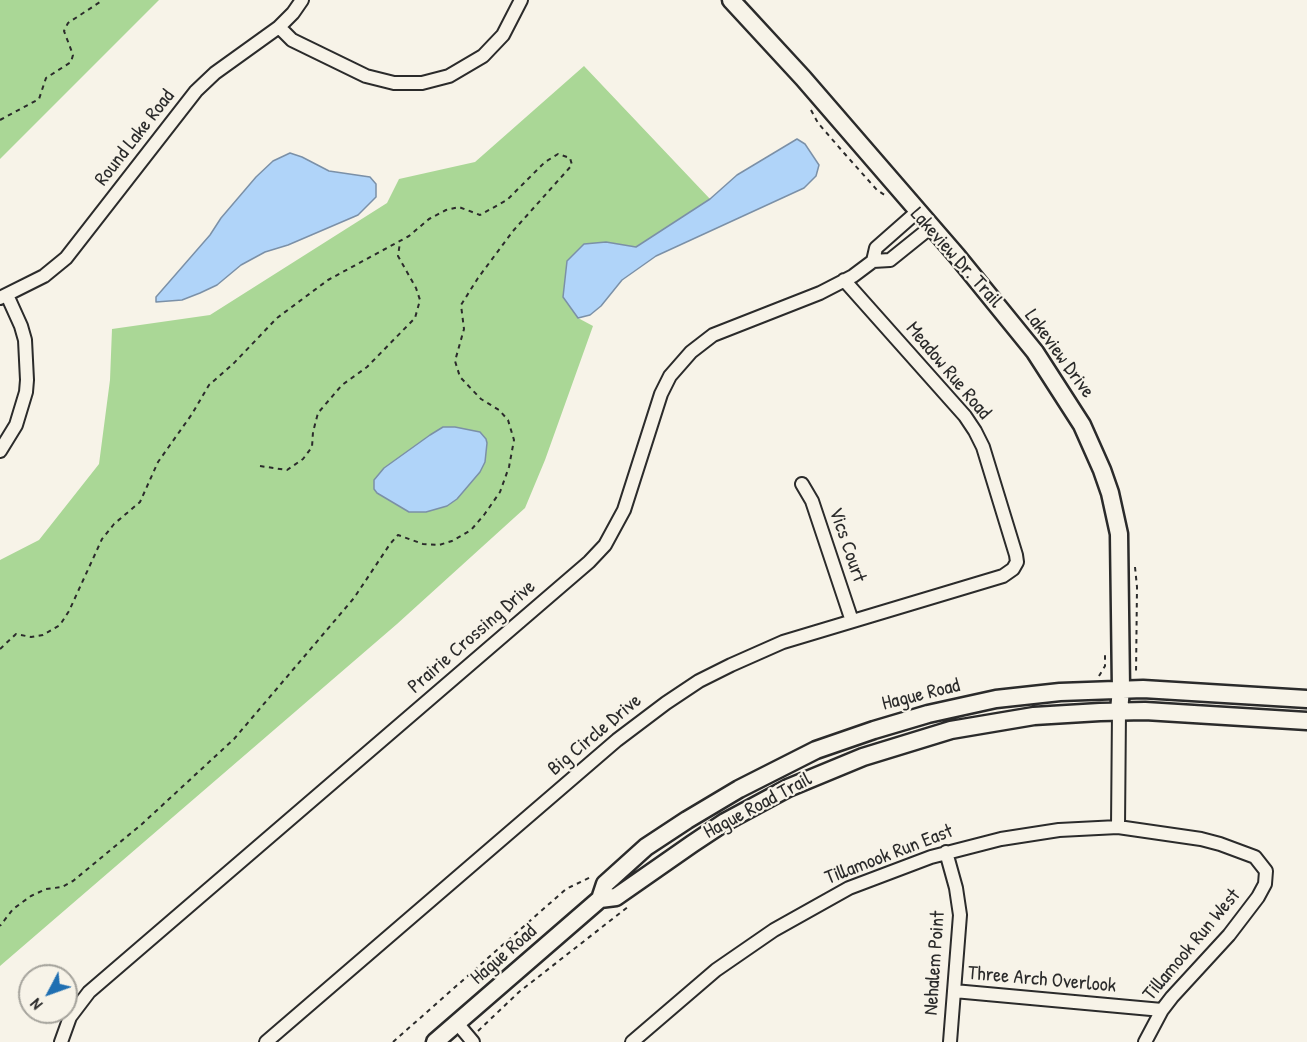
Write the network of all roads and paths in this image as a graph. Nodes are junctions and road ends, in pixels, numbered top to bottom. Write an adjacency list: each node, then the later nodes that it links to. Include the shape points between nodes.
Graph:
1 (104, 0): 7 (path, via 68,23 64,31 73,56 46,78 39,99)
2 (302, 0): 5 (street, Round Lake Road)
3 (521, 0): 5 (street, via 503,35 483,56 449,76 422,82 394,83 366,76 292,40)
4 (731, 0): 9 (main road, Lakeview Drive)
5 (279, 27): 14 (street, Round Lake Road, via 196,91 66,258 44,276)
6 (809, 107): 8 (path, Lakeview Dr. Trail, via 824,130)
7 (0, 120)
8 (892, 202)
9 (918, 211): 10 (main road, Lakeview Drive); 12 (street, Prairie Crossing Drive, via 876,248)
10 (931, 227): 12 (street, Prairie Crossing Drive, via 890,260); 23 (main road, Lakeview Drive, via 1035,352 1070,403 1094,449 1119,534)
11 (400, 241): 16 (path, via 398,256 420,300 415,318 367,367 342,385 318,413 312,447 303,459 287,470); 21 (path, via 311,292 277,318 209,385 158,462 140,502 102,539 60,625 43,635 16,634); 32 (path, via 446,210 459,207 480,215 507,200 545,162 558,154 570,158 572,165 513,231 461,305 464,329 455,361 460,377 470,390 508,420 514,440 500,492 471,530 453,541 423,544 398,536 354,598 234,739 73,881 31,896)
12 (873, 261): 13 (street, Prairie Crossing Drive)
13 (844, 280): 18 (street, Meadow Rue Road, via 975,431 1016,555); 37 (street, Prairie Crossing Drive, via 798,303 713,335 691,352 670,376 661,394 619,520 589,562 90,992 70,1017)
14 (3, 296): 15 (street, via 21,326 27,380 15,425)
15 (0, 451)
16 (260, 466)
17 (802, 484): 19 (street, Vics Court, via 812,501)
18 (1013, 569): 19 (street, Big Circle Drive, via 1003,576)
19 (852, 621): 38 (street, Big Circle Drive, via 783,642 699,681 666,703 617,740)
20 (1105, 645): 22 (path, via 1106,666)
21 (0, 649)
22 (1097, 678)
23 (1121, 690): 24 (main road, Hague Road); 25 (main road, Lakeview Drive); 30 (main road, Hague Road, via 1060,692 965,705 899,721 816,750 739,789 666,833 606,884)
24 (1307, 699)
25 (1119, 711): 26 (main road, Hague Road); 27 (street, Lakeview Drive); 30 (main road, Hague Road, via 1054,714 980,724 918,739 837,766 745,811 616,897)
26 (1307, 721)
27 (1118, 827): 28 (street, Tillamook Run East, via 1059,830); 29 (street, Tillamook Run East, via 1220,844 1255,857)
28 (946, 852): 33 (street, Nehalem Point, via 960,915); 41 (street, Tillamook Run East, via 849,888 774,930 716,970)
29 (1266, 871): 34 (street, Tillamook Run West, via 1265,884 1249,910)
30 (600, 899): 35 (main road, Hague Road)
31 (630, 906): 36 (path, via 519,992)
32 (0, 926)
33 (954, 991): 34 (street, Three Arch Overlook); 42 (street, Nehalem Point)
34 (1162, 1010): 43 (street, Tillamook Run West)
35 (457, 1023): 39 (main road, Hague Road); 40 (street)
36 (483, 1026)
37 (62, 1042)
38 (266, 1042)
39 (435, 1042)
40 (473, 1042)
41 (632, 1042)
42 (950, 1042)
43 (1145, 1042)

